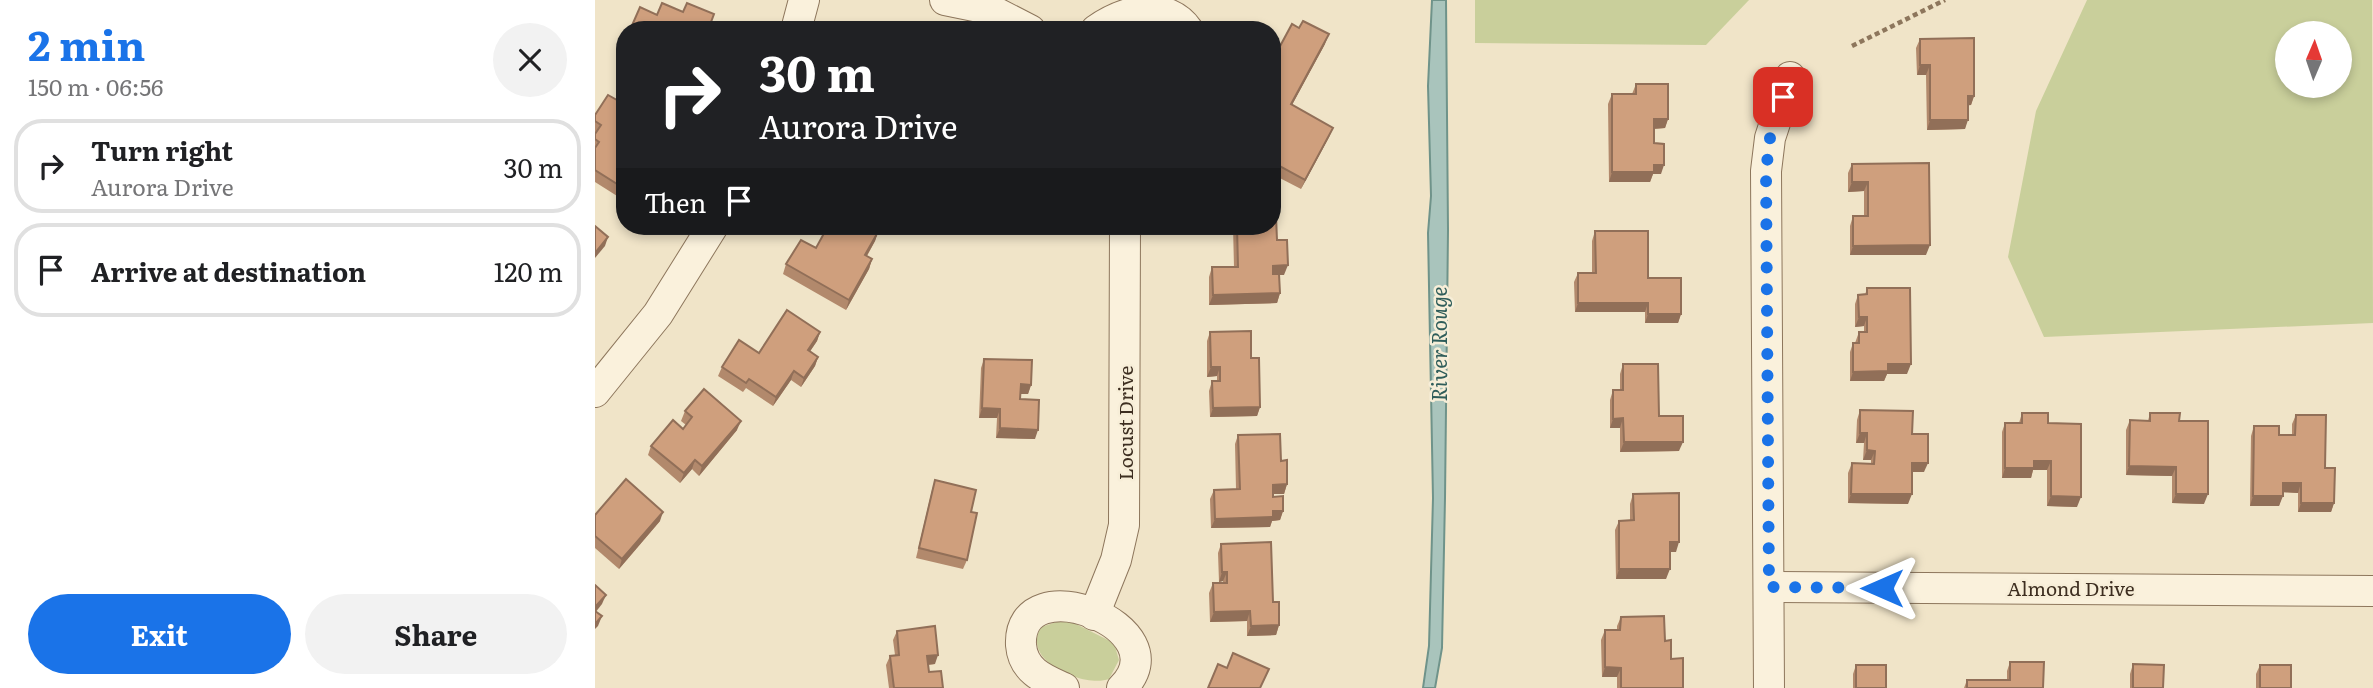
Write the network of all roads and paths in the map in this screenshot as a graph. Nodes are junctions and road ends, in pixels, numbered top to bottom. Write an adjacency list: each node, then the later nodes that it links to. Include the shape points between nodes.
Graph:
1 (804, 0): 4 (street)
2 (945, 0): 5 (street, via 989,9)
3 (1945, 0): 8 (path)
4 (798, 21)
5 (1012, 21)
6 (1109, 21): 7 (street, via 1146,1 1173,9)
7 (1182, 21)
8 (1852, 46)
9 (1790, 77): 13 (street, via 1770,138 1766,171)
10 (707, 235): 12 (street, via 658,314)
11 (1125, 235): 15 (street, Locust Drive, via 1124,525)
12 (595, 392)
13 (1769, 587): 14 (street, Almond Drive); 18 (street)
14 (2373, 591)
15 (1094, 615): 16 (street, via 1073,606 1052,606 1034,616 1022,633 1027,665 1041,678); 17 (street, via 1123,631 1133,649 1133,670)
16 (1064, 688)
17 (1122, 688)
18 (1769, 688)

